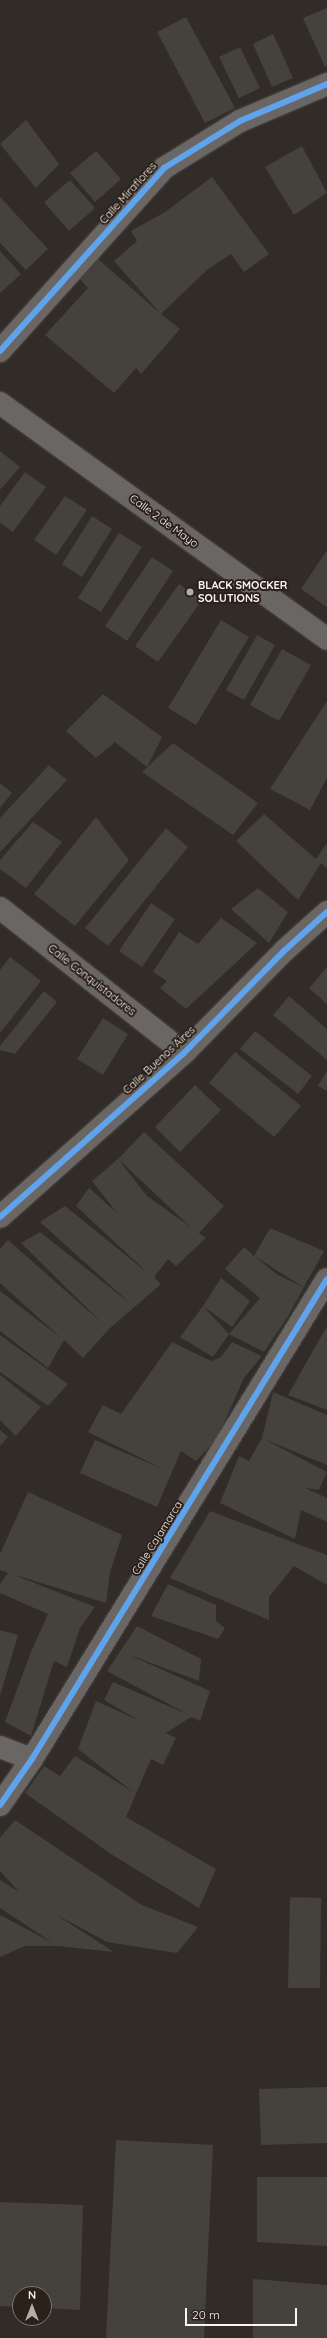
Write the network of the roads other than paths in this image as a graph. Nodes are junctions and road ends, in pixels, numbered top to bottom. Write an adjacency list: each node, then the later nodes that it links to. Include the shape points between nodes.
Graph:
1 (327, 84): 2 (street, Calle Miraflores, via 240,121 164,168)
2 (0, 351)
3 (0, 403): 4 (street, Calle 2 de Mayo)
4 (327, 639)
5 (0, 908): 7 (street, Calle Conquistadores)
6 (327, 912): 7 (street, Calle Buenos Aires, via 284,951)
7 (184, 1053): 8 (street, Calle Buenos Aires)
8 (0, 1217)
9 (327, 1279): 11 (street, Calle Cajamarca)
10 (0, 1747): 11 (street)
11 (32, 1759): 12 (street, Calle Cajamarca)
12 (0, 1805)

